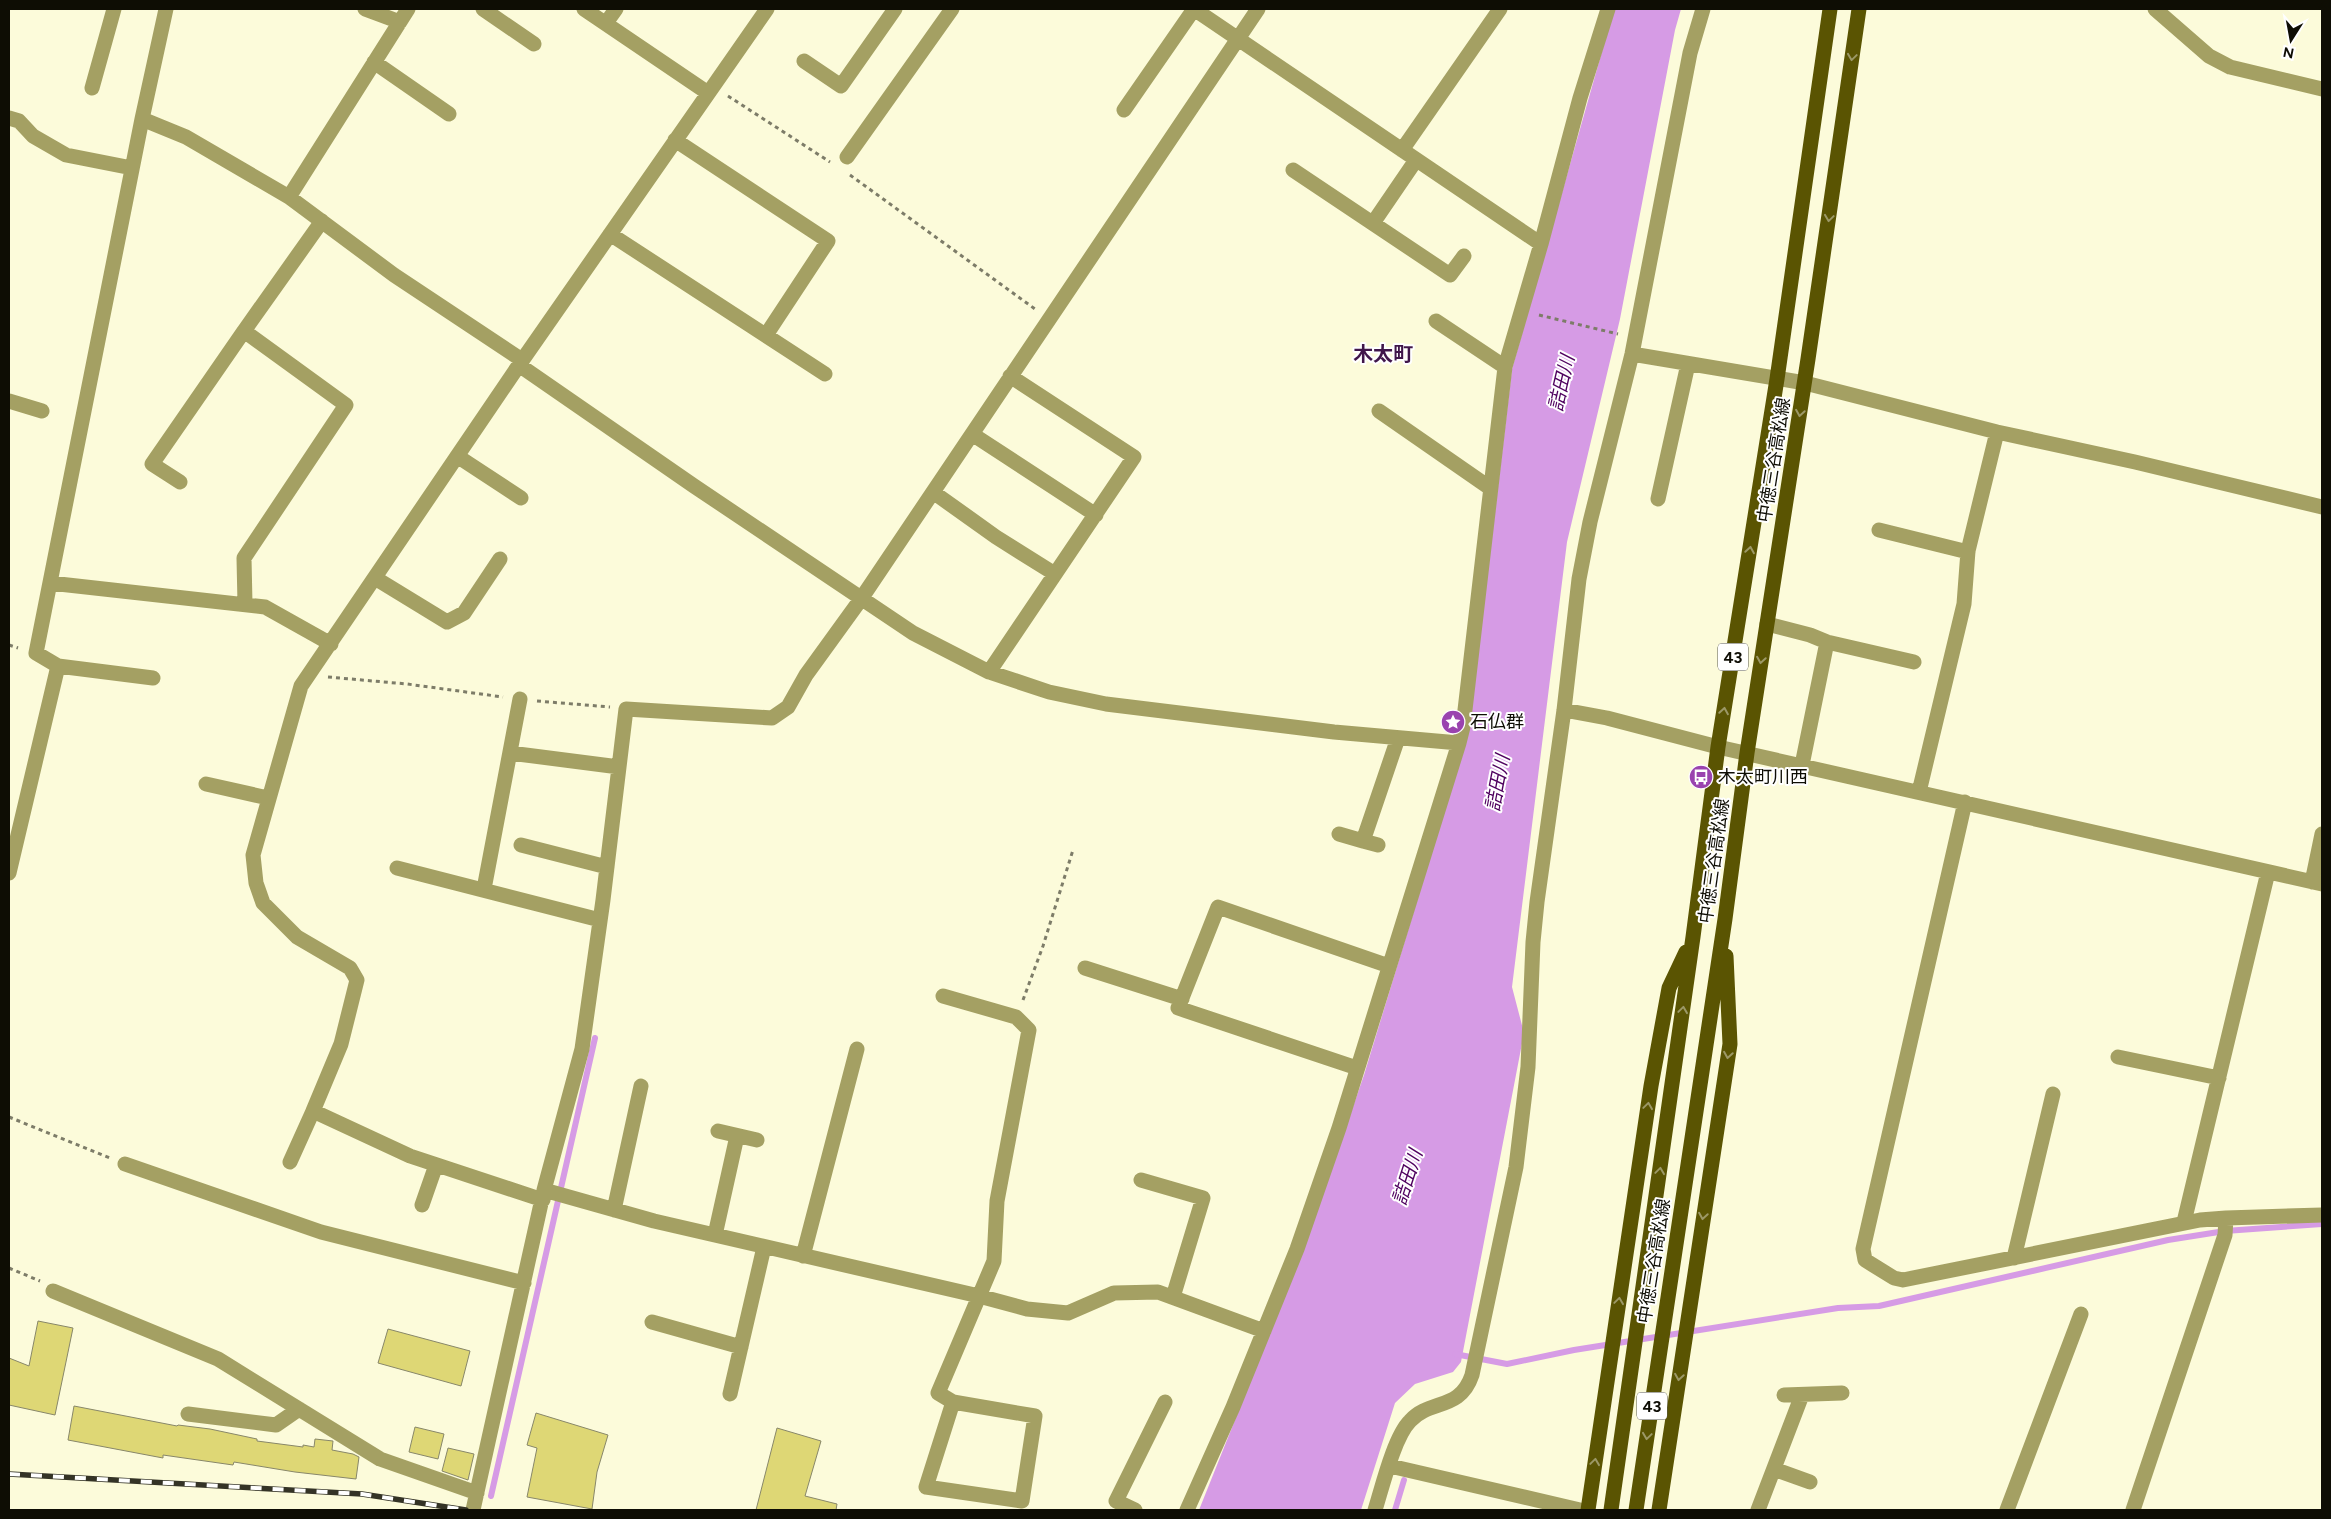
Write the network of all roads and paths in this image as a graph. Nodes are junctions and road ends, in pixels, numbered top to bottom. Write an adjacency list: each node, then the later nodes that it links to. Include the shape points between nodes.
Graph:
1 (114, 9): 24 (street)
2 (166, 9): 30 (street)
3 (365, 9): 18 (street)
4 (483, 9): 21 (street)
5 (584, 9): 19 (street)
6 (616, 9): 19 (street)
7 (767, 9): 26 (street)
8 (896, 9): 22 (street, via 841,86)
9 (952, 9): 34 (street)
10 (1194, 9): 20 (street); 27 (street)
11 (1258, 9): 20 (street)
12 (1500, 9): 32 (street)
13 (1608, 9): 42 (street, via 1580,98)
14 (1703, 9): 50 (street, via 1690,53)
15 (1830, 9): 56 (main road, 中徳三谷高松線 / 43)
16 (1859, 9): 57 (main road, 中徳三谷高松線 / 43, one-way to 57)
17 (2161, 12): 25 (street, via 2209,56 2230,67)
18 (404, 15): 23 (street)
19 (606, 23): 26 (street)
20 (1237, 39): 32 (street); 45 (street)
21 (534, 44)
22 (804, 61)
23 (374, 62): 28 (street); 38 (street)
24 (92, 88)
25 (2322, 89)
26 (710, 90): 31 (street); 34 (path)
27 (1124, 110)
28 (449, 114)
29 (9, 118): 35 (street, via 19,121 33,136 66,155)
30 (142, 119): 35 (street); 38 (street, via 186,137)
31 (675, 140): 41 (street); 48 (street, via 828,241)
32 (1402, 150): 33 (street)
33 (1416, 160): 40 (street); 42 (street)
34 (842, 162)
35 (132, 168): 76 (street)
36 (1293, 170): 40 (street)
37 (846, 172): 45 (path)
38 (289, 197): 39 (street)
39 (322, 221): 47 (street); 51 (street)
40 (1372, 223): 43 (street, via 1450,275)
41 (610, 234): 48 (street); 51 (street)
42 (1541, 244): 53 (street)
43 (1464, 256)
44 (1537, 315): 49 (path)
45 (1048, 319): 55 (street)
46 (1436, 320): 53 (street)
47 (244, 331): 64 (street, via 152,464); 78 (street, via 346,405 244,558)
48 (766, 335): 54 (street)
49 (1621, 335)
50 (1632, 354): 52 (street); 89 (street, via 1590,522 1578,588)
51 (520, 362): 63 (street); 77 (street)
52 (1688, 364): 56 (street); 68 (street)
53 (1505, 367): 65 (street)
54 (825, 374)
55 (1010, 376): 62 (street); 70 (street, via 1134,458)
56 (1777, 379): 57 (street); 92 (main road, 中徳三谷高松線 / 43, one-way to 56)
57 (1804, 383): 61 (street); 79 (main road, 中徳三谷高松線 / 43, one-way to 79)
58 (9, 401): 59 (street)
59 (42, 411)
60 (1379, 411): 65 (street)
61 (1997, 432): 69 (street); 72 (street)
62 (972, 434): 66 (street); 70 (street)
63 (457, 456): 67 (street); 75 (street)
64 (180, 482)
65 (1490, 488): 91 (street)
66 (932, 492): 74 (street); 77 (street)
67 (522, 498)
68 (1658, 499)
69 (2322, 507)
70 (1096, 515): 74 (street)
71 (1879, 530): 72 (street)
72 (1968, 552): 98 (street, via 1964,604)
73 (500, 560): 75 (street, via 464,613 447,622)
74 (1055, 574): 84 (street)
75 (375, 578): 81 (street)
76 (50, 583): 78 (street); 83 (street, via 36,653)
77 (861, 599): 84 (street, via 913,633); 88 (street, via 806,675 788,707 772,718)
78 (245, 604): 81 (street, via 265,607)
79 (1767, 624): 80 (street); 94 (main road, 中徳三谷高松線 / 43, one-way to 94)
80 (1827, 642): 82 (street); 95 (street)
81 (331, 644): 85 (street)
82 (1914, 662)
83 (58, 666): 86 (street); 110 (street)
84 (989, 672): 90 (street, via 1049,692 1106,704)
85 (309, 675): 87 (path); 99 (street, via 301,686)
86 (153, 678)
87 (520, 699): 88 (path); 93 (street)
88 (626, 709): 96 (street)
89 (1564, 710): 92 (street); 163 (street, via 1532,942 1528,1067 1516,1167 1472,1375 1469,1386 1459,1397 1410,1420)
90 (1398, 738): 91 (street); 103 (street)
91 (1459, 743): 116 (street)
92 (1718, 747): 94 (street); 115 (main road, 中徳三谷高松線 / 43)
93 (510, 753): 96 (street); 112 (street)
94 (1747, 753): 95 (street); 113 (main road, 中徳三谷高松線 / 43)
95 (1802, 766): 98 (street)
96 (618, 767): 107 (street)
97 (206, 784): 99 (street)
98 (1920, 792): 100 (street)
99 (268, 798): 127 (street, via 253,855 256,884 263,903 297,937 350,968 357,980 341,1044)
100 (1965, 802): 109 (street); 145 (street, via 1863,1249 1865,1260 1903,1280)
101 (1339, 834): 103 (street)
102 (2322, 834): 111 (street)
103 (1363, 841): 104 (street)
104 (1378, 845)
105 (521, 846): 107 (street)
106 (1073, 850): 120 (path, via 1043,946)
107 (607, 867): 114 (street)
108 (397, 868): 112 (street)
109 (2268, 872): 111 (street); 124 (street)
110 (9, 873)
111 (2317, 883)
112 (484, 889): 114 (street)
113 (1725, 919): 174 (main road, 中徳三谷高松線 / 43, one-way to 174); 175 (main road, one-way to 175, via 1730,1044)
114 (600, 920): 136 (street, via 582,1049)
115 (1693, 937): 172 (main road, one-way to 115, via 1651,1086 1669,988); 173 (main road, 中徳三谷高松線 / 43, one-way to 115)
116 (1389, 966): 119 (street, via 1218,907); 123 (street)
117 (1085, 968): 119 (street)
118 (943, 996): 120 (street)
119 (1182, 999): 123 (street, via 1178,1008)
120 (1016, 1017): 149 (street, via 1029,1030 997,1201 994,1261)
121 (856, 1049): 144 (street)
122 (2118, 1057): 124 (street)
123 (1357, 1068): 153 (street, via 1297,1249)
124 (2219, 1078): 141 (street)
125 (641, 1086): 138 (street)
126 (2054, 1094): 145 (street)
127 (313, 1111): 132 (street); 134 (street, via 410,1156)
128 (9, 1117): 133 (path)
129 (718, 1131): 130 (street)
130 (737, 1136): 131 (street); 142 (street)
131 (758, 1140)
132 (290, 1162)
133 (125, 1164): 147 (street, via 321,1232)
134 (436, 1164): 136 (street); 137 (street)
135 (1141, 1180): 150 (street, via 1203,1198)
136 (544, 1195): 138 (street); 147 (street)
137 (422, 1205)
138 (614, 1210): 142 (street)
139 (2322, 1215): 140 (street)
140 (2226, 1218): 141 (street); 178 (street, via 2225,1236)
141 (2184, 1222): 145 (street)
142 (715, 1236): 143 (street)
143 (764, 1247): 144 (street); 154 (street)
144 (803, 1256): 149 (street)
145 (2014, 1258)
146 (9, 1268): 148 (path, via 54,1287)
147 (524, 1283): 166 (street)
148 (52, 1292): 161 (street, via 218,1359)
149 (979, 1296): 150 (street, via 1027,1309 1068,1313 1114,1293 1158,1292); 159 (street, via 938,1393)
150 (1173, 1297): 153 (street)
151 (2081, 1314): 177 (street)
152 (652, 1322): 154 (street)
153 (1264, 1331): 169 (street)
154 (741, 1347): 156 (street)
155 (1842, 1393): 158 (street)
156 (730, 1394)
157 (1784, 1395): 158 (street)
158 (1802, 1395): 164 (street)
159 (953, 1402): 159 (street, via 926,1487 1022,1501 1035,1416)
160 (1165, 1402): 168 (street, via 1116,1501)
161 (299, 1409): 162 (street, via 276,1425); 166 (street, via 380,1459)
162 (188, 1414)
163 (1390, 1466): 170 (street); 171 (street)
164 (1774, 1469): 165 (street); 176 (street)
165 (1810, 1482)
166 (476, 1493): 167 (street)
167 (473, 1510)
168 (1135, 1510)
169 (1187, 1510)
170 (1375, 1510)
171 (1580, 1510)
172 (1588, 1510)
173 (1610, 1510)
174 (1636, 1510)
175 (1658, 1510)
176 (1758, 1510)
177 (2007, 1510)
178 (2133, 1510)

